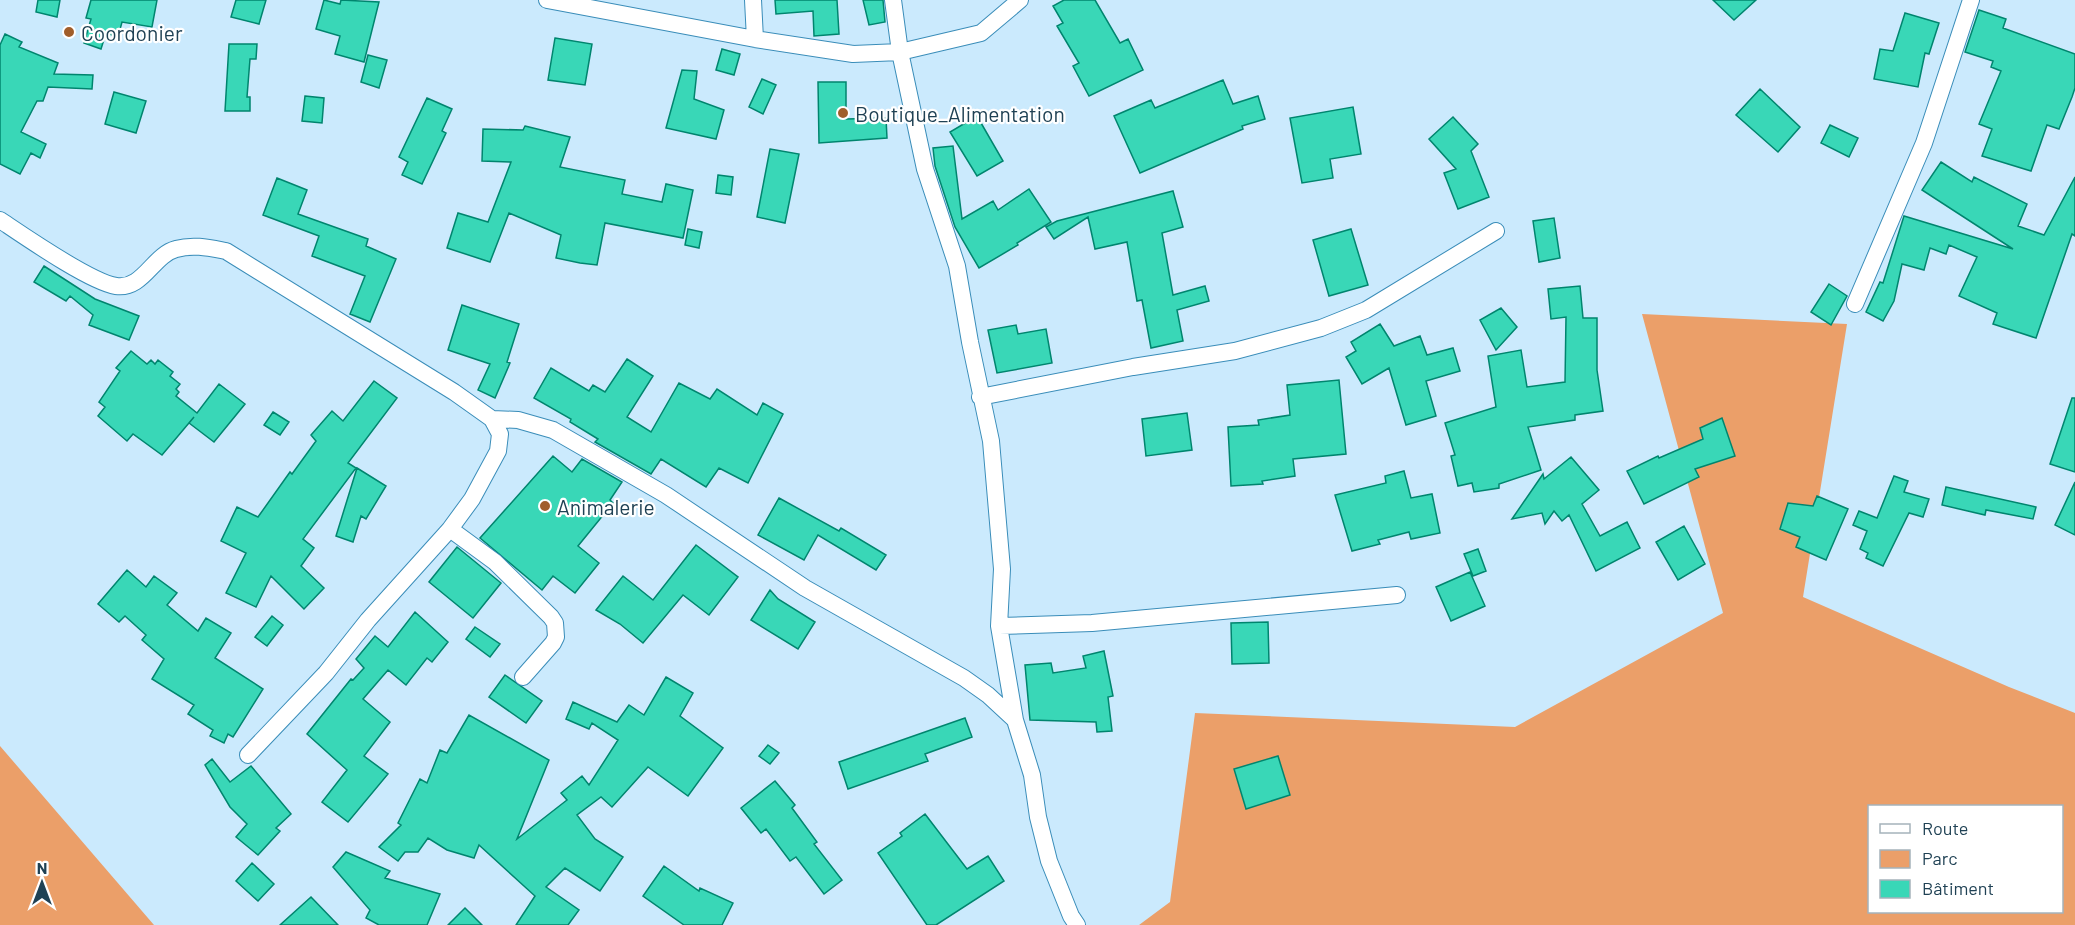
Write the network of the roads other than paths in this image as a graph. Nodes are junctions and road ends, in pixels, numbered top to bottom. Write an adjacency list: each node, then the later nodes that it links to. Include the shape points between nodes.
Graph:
1 (548, 0): 6 (street)
2 (753, 0): 6 (street)
3 (893, 0): 7 (street)
4 (1020, 0): 7 (street, via 981,33)
5 (1971, 0): 10 (street, via 1924,142)
6 (755, 39): 7 (street, via 854,54)
7 (900, 52): 11 (street, via 925,169 957,266)
8 (0, 220): 12 (street, via 94,278 116,286 133,284 174,249 200,246 226,251)
9 (1496, 231): 11 (street, via 1366,310 1321,328 1235,351)
10 (1855, 304)
11 (980, 397): 15 (street, via 991,441 1001,558)
12 (492, 419): 13 (street, via 500,434 498,451); 17 (street, via 518,420 553,430 586,448 666,495 805,588 964,678)
13 (450, 530): 16 (street, via 495,562 555,623 554,643); 18 (street, via 368,620 327,673)
14 (1397, 595): 15 (street, via 1104,622)
15 (999, 626): 17 (street)
16 (523, 677)
17 (1015, 720): 19 (street, via 1032,775 1049,861)
18 (249, 755)
19 (1077, 925)

